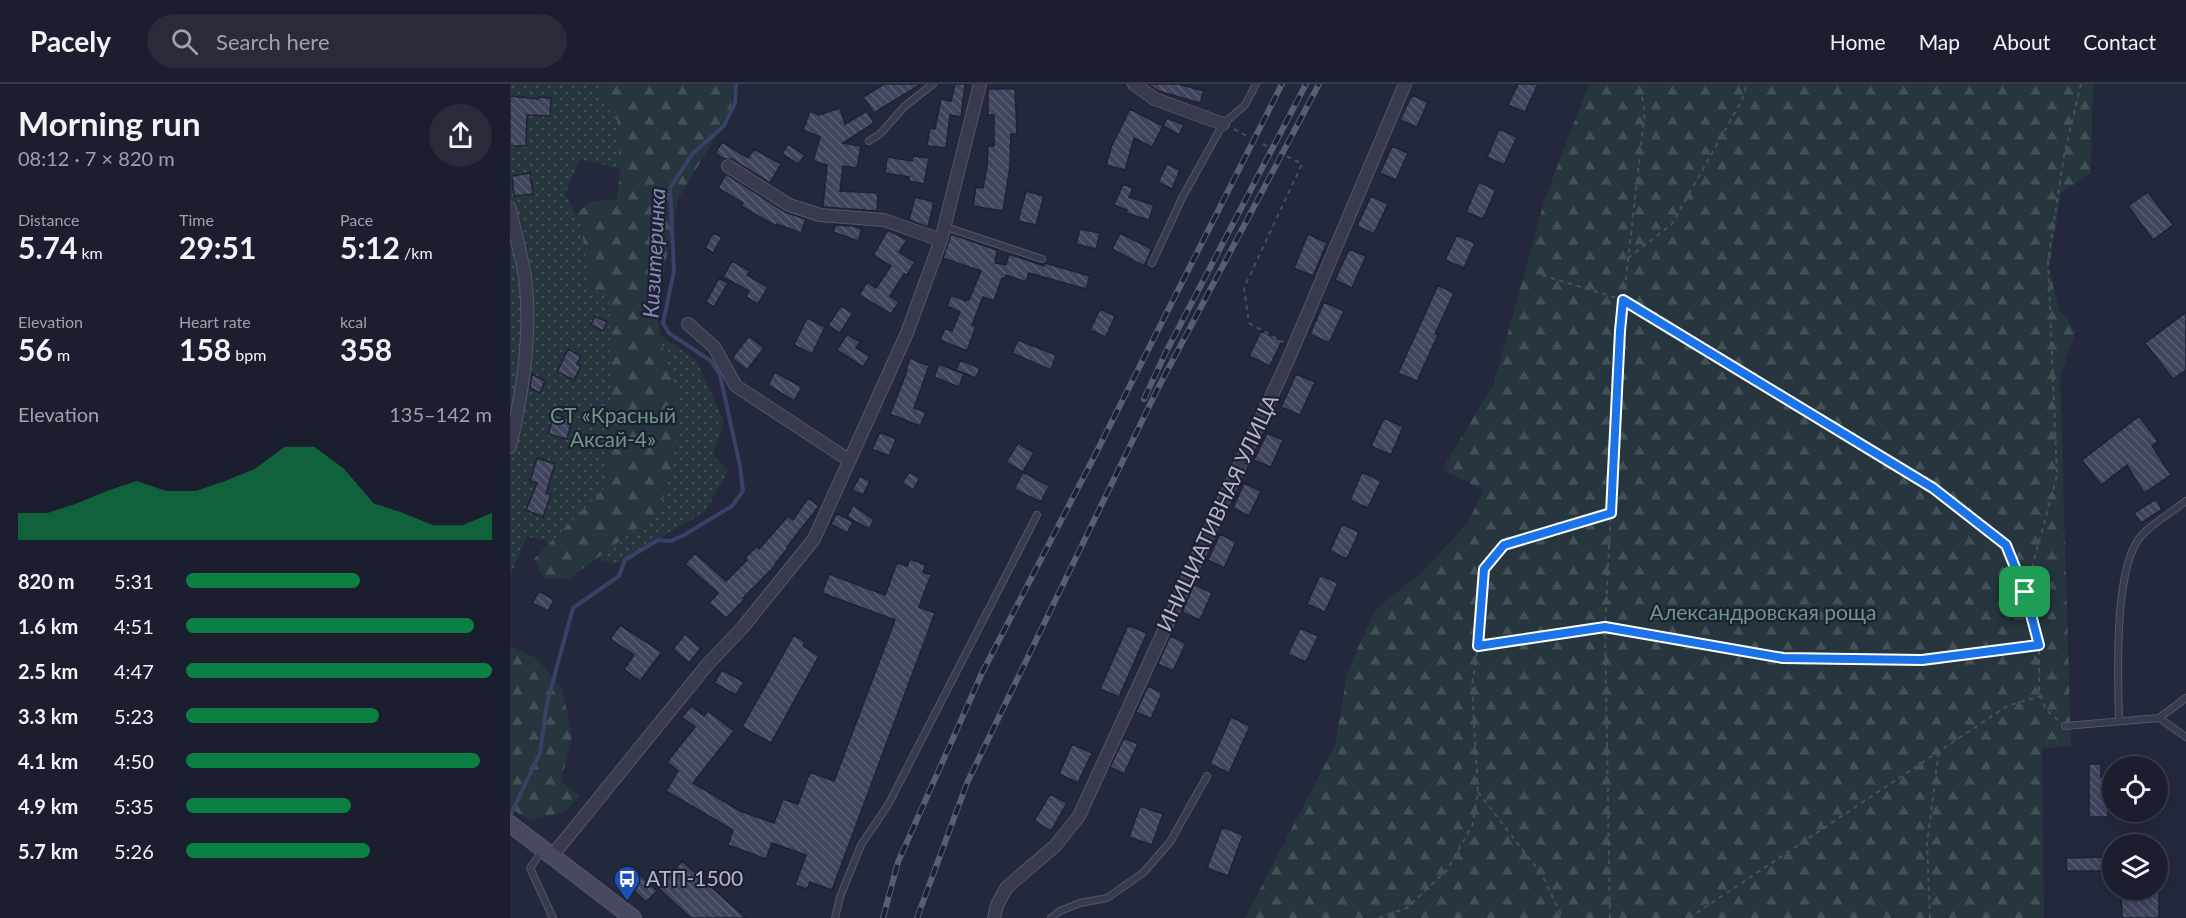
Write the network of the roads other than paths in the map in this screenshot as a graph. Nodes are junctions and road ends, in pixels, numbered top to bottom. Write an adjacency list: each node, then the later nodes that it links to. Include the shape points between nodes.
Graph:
1 (933, 84): 7 (lane)
2 (980, 84): 10 (street)
3 (1134, 84): 6 (street, via 1155,99)
4 (1256, 84): 6 (lane, via 1245,105)
5 (1405, 84): 30 (street, ИНИЦИАТИВНАЯ УЛИЦА, via 1292,350 1079,816 1055,846 1007,887)
6 (1223, 124): 13 (lane)
7 (869, 141)
8 (728, 166): 11 (street, via 789,205 820,214 884,220)
9 (510, 208): 15 (street, via 526,283 528,313 525,365)
10 (946, 227): 11 (street); 12 (lane)
11 (941, 240): 16 (street, via 907,333)
12 (1042, 259)
13 (1152, 263)
14 (688, 324): 16 (street, via 714,347 736,386)
15 (510, 447)
16 (849, 460): 26 (street, via 814,539)
17 (2186, 501): 21 (lane, via 2141,536 2128,562 2122,585)
18 (1037, 515): 29 (lane, via 888,805 861,846)
19 (2186, 698): 20 (lane)
20 (2159, 718): 21 (lane); 23 (lane)
21 (2119, 721): 22 (lane)
22 (2065, 726)
23 (2186, 737)
24 (1207, 776): 31 (lane, via 1170,842 1143,873 1107,898 1080,903)
25 (510, 824): 26 (street)
26 (548, 853): 27 (lane, via 530,868); 28 (street)
27 (553, 918)
28 (633, 918)
29 (835, 918)
30 (994, 918)
31 (1051, 918)

